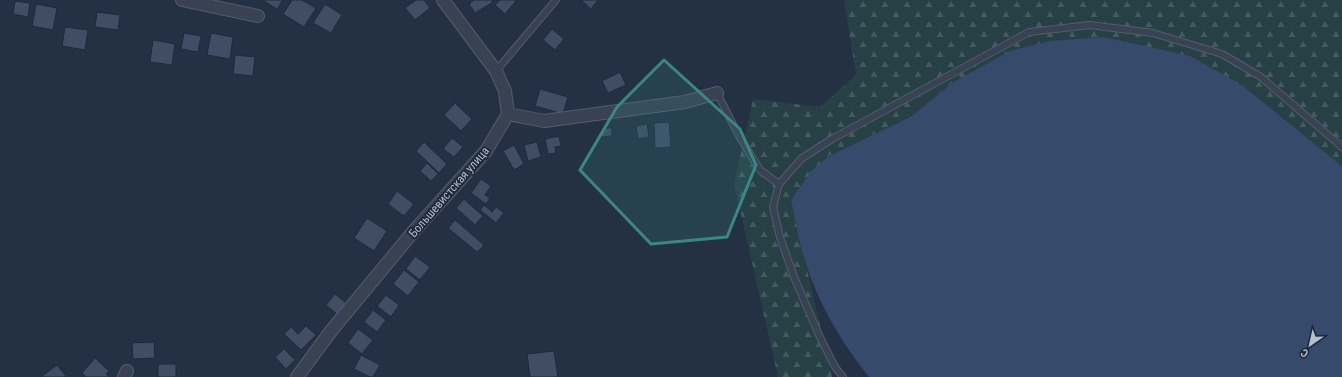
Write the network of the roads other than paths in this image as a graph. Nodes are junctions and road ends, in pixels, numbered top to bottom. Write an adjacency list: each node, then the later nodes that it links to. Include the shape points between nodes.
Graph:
1 (182, 0): 4 (street)
2 (443, 0): 5 (street)
3 (556, 0): 5 (lane)
4 (258, 16)
5 (496, 71): 7 (street, via 505,91)
6 (717, 93): 7 (street, via 685,102 544,121); 9 (lane, via 760,170)
7 (508, 114): 10 (street, Большевистская улица, via 486,151 413,232 331,331)
8 (1342, 147): 9 (lane, via 1261,77 1222,54 1153,33 1090,25 1028,32 832,139 802,158)
9 (779, 184): 11 (lane, via 774,207 780,237 819,335)
10 (297, 377)
11 (843, 377)

